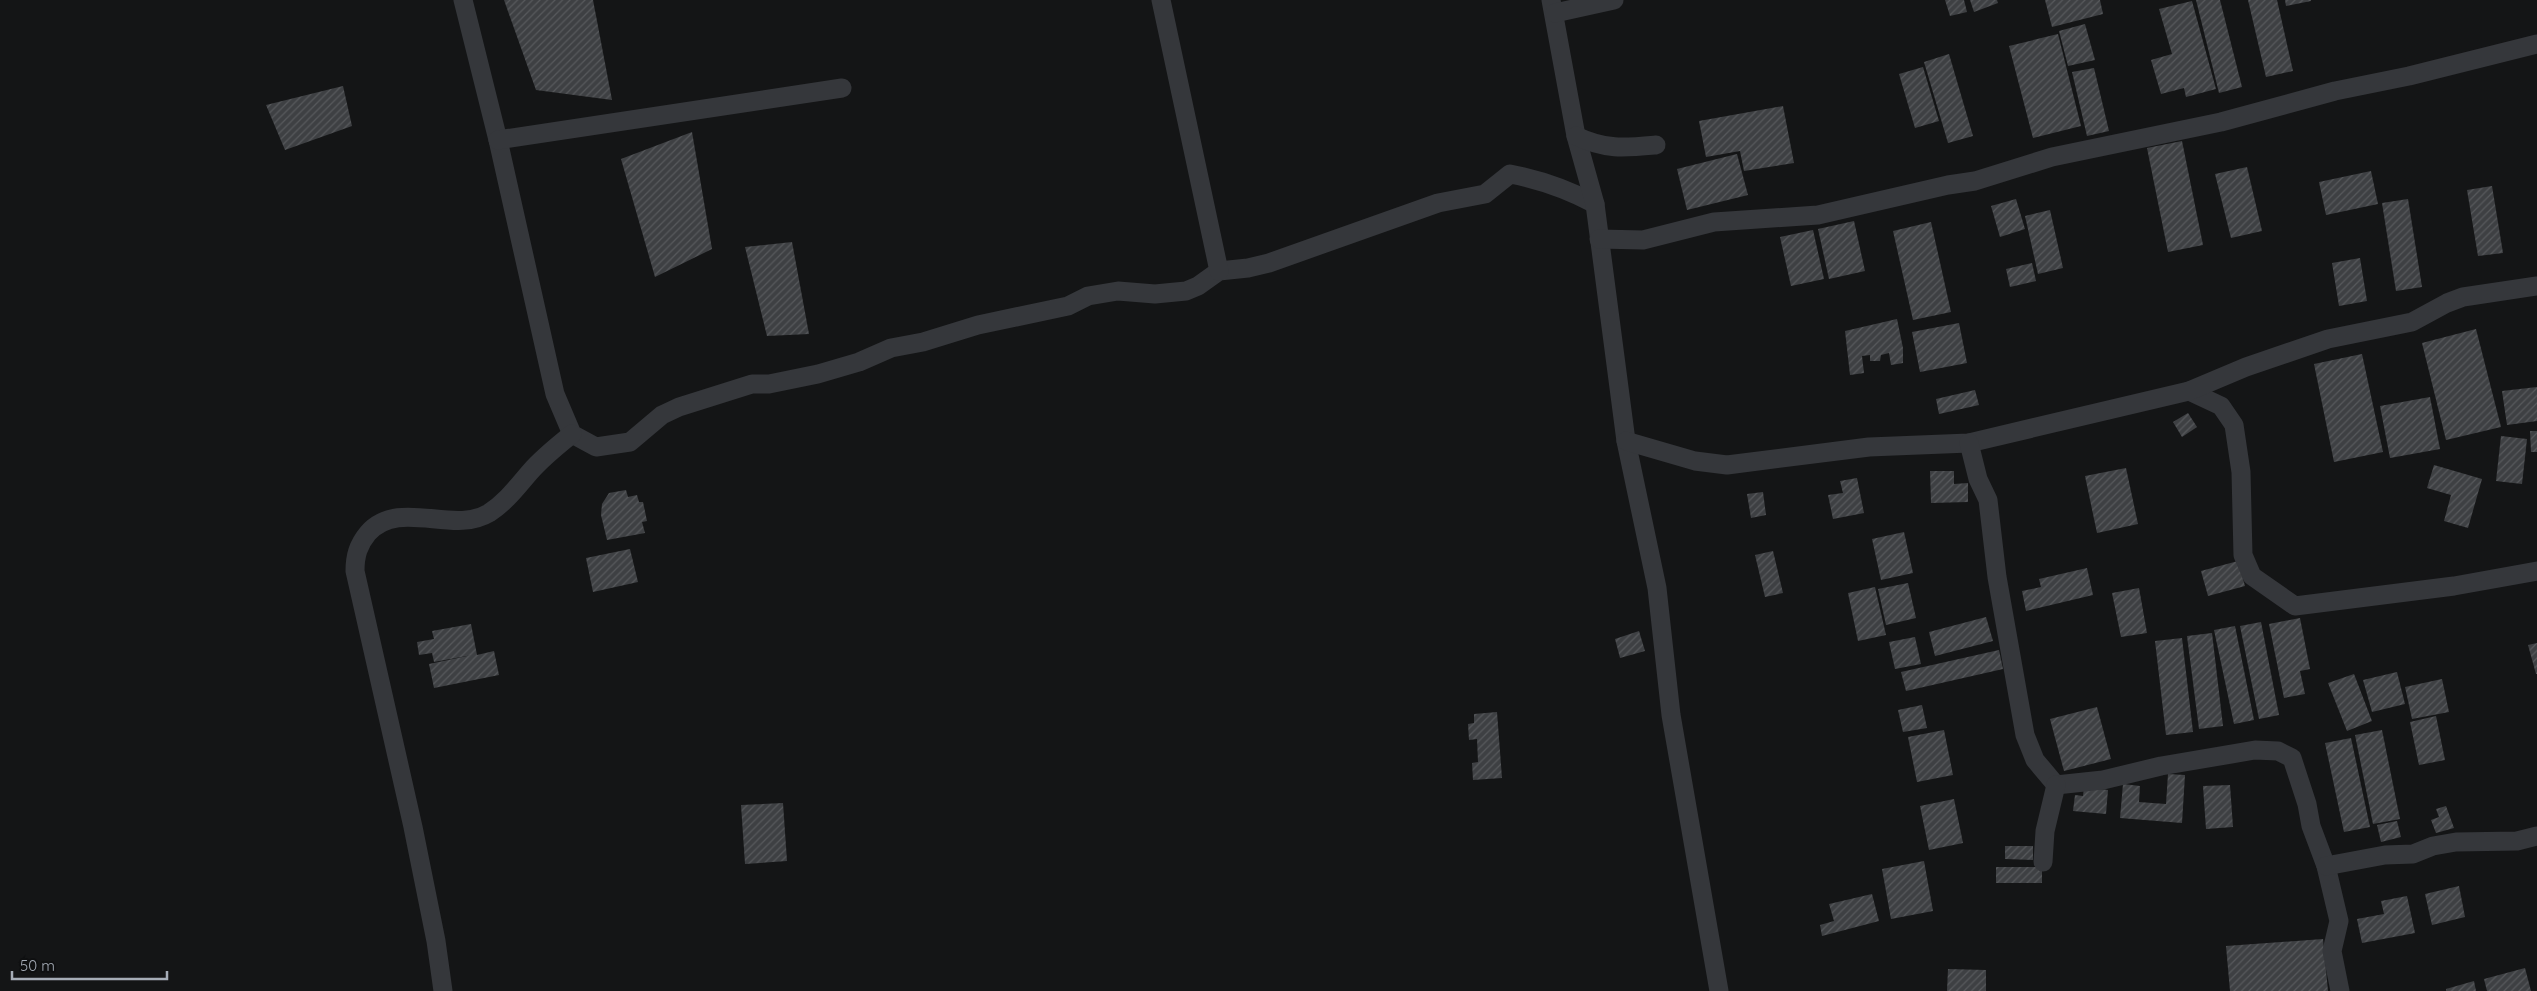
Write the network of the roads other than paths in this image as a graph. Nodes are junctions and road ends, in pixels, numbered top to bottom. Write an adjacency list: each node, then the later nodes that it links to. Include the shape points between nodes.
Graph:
1 (463, 0): 8 (street)
2 (1162, 0): 12 (street)
3 (1614, 0): 4 (street)
4 (1553, 6): 7 (street)
5 (2537, 44): 11 (street, via 2409,76 2335,90 2221,122 2052,157 1975,182 1948,184 1818,215 1714,222 1643,240)
6 (842, 88): 8 (street)
7 (1576, 136): 9 (street, via 1596,145 1618,149); 10 (street)
8 (498, 140): 15 (street, via 555,394)
9 (1656, 145)
10 (1595, 204): 11 (street); 12 (street, via 1571,191 1510,174 1485,194 1438,203 1269,262)
11 (1599, 239): 16 (street)
12 (1219, 271): 15 (street, via 1186,292 1118,291 1088,296 1068,306 891,348 818,374 743,386 662,415 630,442 596,447)
13 (2537, 286): 14 (street, via 2463,297 2412,322 2328,339 2246,367)
14 (2189, 391): 17 (street); 18 (street, via 2221,406 2234,424 2241,472 2243,555 2252,576 2294,606 2454,586)
15 (572, 434): 23 (street, via 550,451 512,494 480,518 388,519 374,526 362,540 355,556 355,571 415,837)
16 (1626, 441): 17 (street, via 1695,461 1727,464 1870,447); 24 (street, via 1657,588 1671,715)
17 (1968, 443): 19 (street, via 1988,500 1997,577 2025,735 2036,760)
18 (2537, 571)
19 (2056, 785): 21 (street, via 2045,831); 22 (street, via 2103,780 2217,755 2255,750 2278,751 2292,758)
20 (2537, 836): 22 (street, via 2501,842 2456,842 2413,854 2385,854)
21 (2043, 862)
22 (2326, 866): 25 (street, via 2339,921 2332,951)
23 (443, 991)
24 (1720, 991)
25 (2340, 991)

